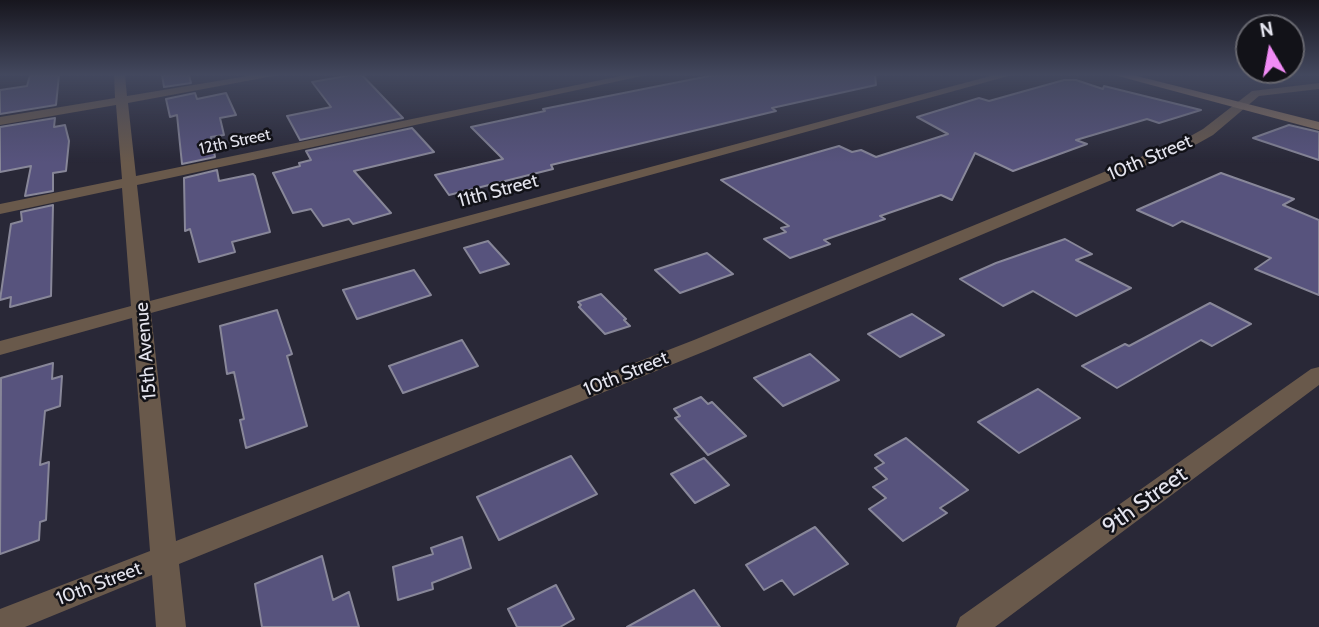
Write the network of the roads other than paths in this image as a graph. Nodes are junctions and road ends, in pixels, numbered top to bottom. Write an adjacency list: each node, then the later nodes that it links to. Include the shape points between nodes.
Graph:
1 (97, 104): 7 (street)
2 (122, 104): 9 (street, 15th Avenue)
3 (502, 104): 9 (street, 12th Street)
4 (899, 104): 11 (street, 11th Street)
5 (1234, 104): 6 (main road)
6 (1241, 106): 8 (main road); 14 (street, 10th Street, via 1192,141 701,345)
7 (0, 121)
8 (1319, 126)
9 (129, 182): 10 (street, 12th Street); 11 (street, 15th Avenue)
10 (0, 209)
11 (142, 309): 12 (street, 11th Street); 14 (street, 15th Avenue)
12 (0, 348)
13 (1319, 374): 17 (street, 9th Street)
14 (165, 558): 15 (street, 10th Street); 16 (street, 15th Avenue)
15 (0, 623)
16 (171, 627)
17 (971, 627)

